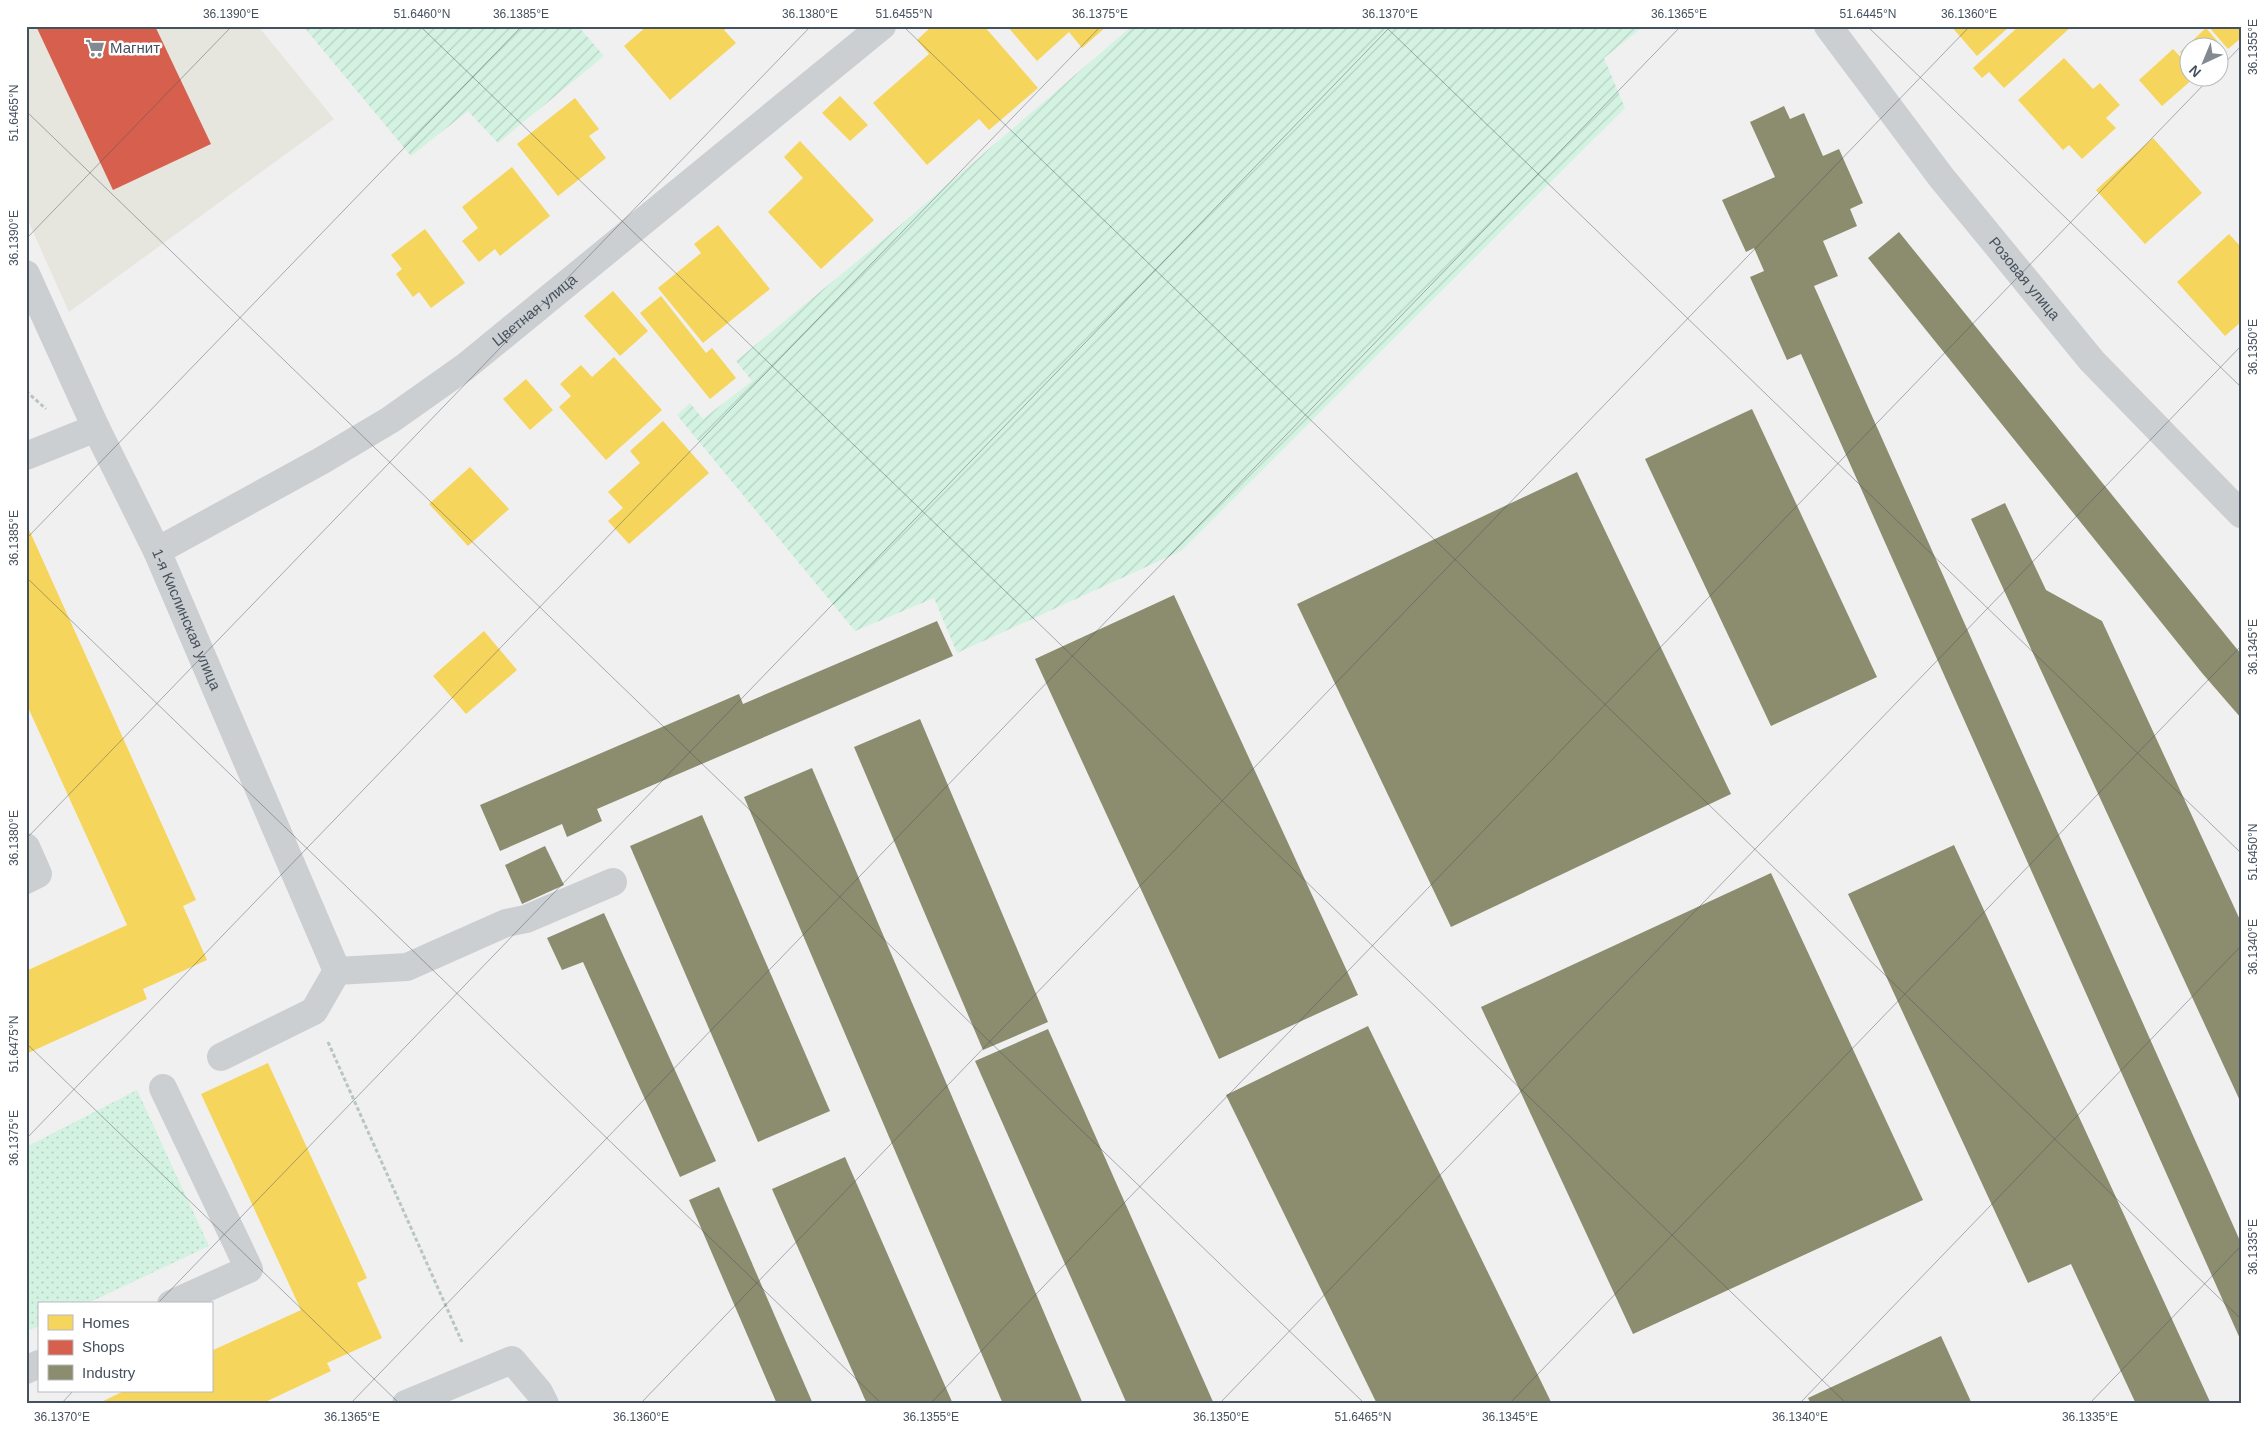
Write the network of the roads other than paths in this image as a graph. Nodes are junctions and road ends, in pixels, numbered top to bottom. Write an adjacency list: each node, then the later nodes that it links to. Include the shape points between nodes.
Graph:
1 (882, 26): 7 (street, Цветная улица, via 450,378 390,420)
2 (1828, 26): 6 (street, Розовая улица, via 1941,177 2092,361)
3 (26, 274): 4 (street, 1-я Кислинская улица)
4 (96, 428): 5 (street); 7 (street, 1-я Кислинская улица)
5 (26, 456)
6 (2241, 514)
7 (157, 551): 11 (street, 1-я Кислинская улица)
8 (26, 847): 9 (street, via 38,874)
9 (26, 880)
10 (613, 882): 11 (street, via 526,919 506,923 407,967)
11 (338, 971): 12 (street, via 314,1011)
12 (221, 1057)
13 (162, 1088): 14 (street, via 249,1268)
14 (175, 1302)
15 (38, 1364): 16 (street)
16 (26, 1370)
17 (406, 1404): 18 (street, via 512,1360 540,1392)
18 (545, 1404)

